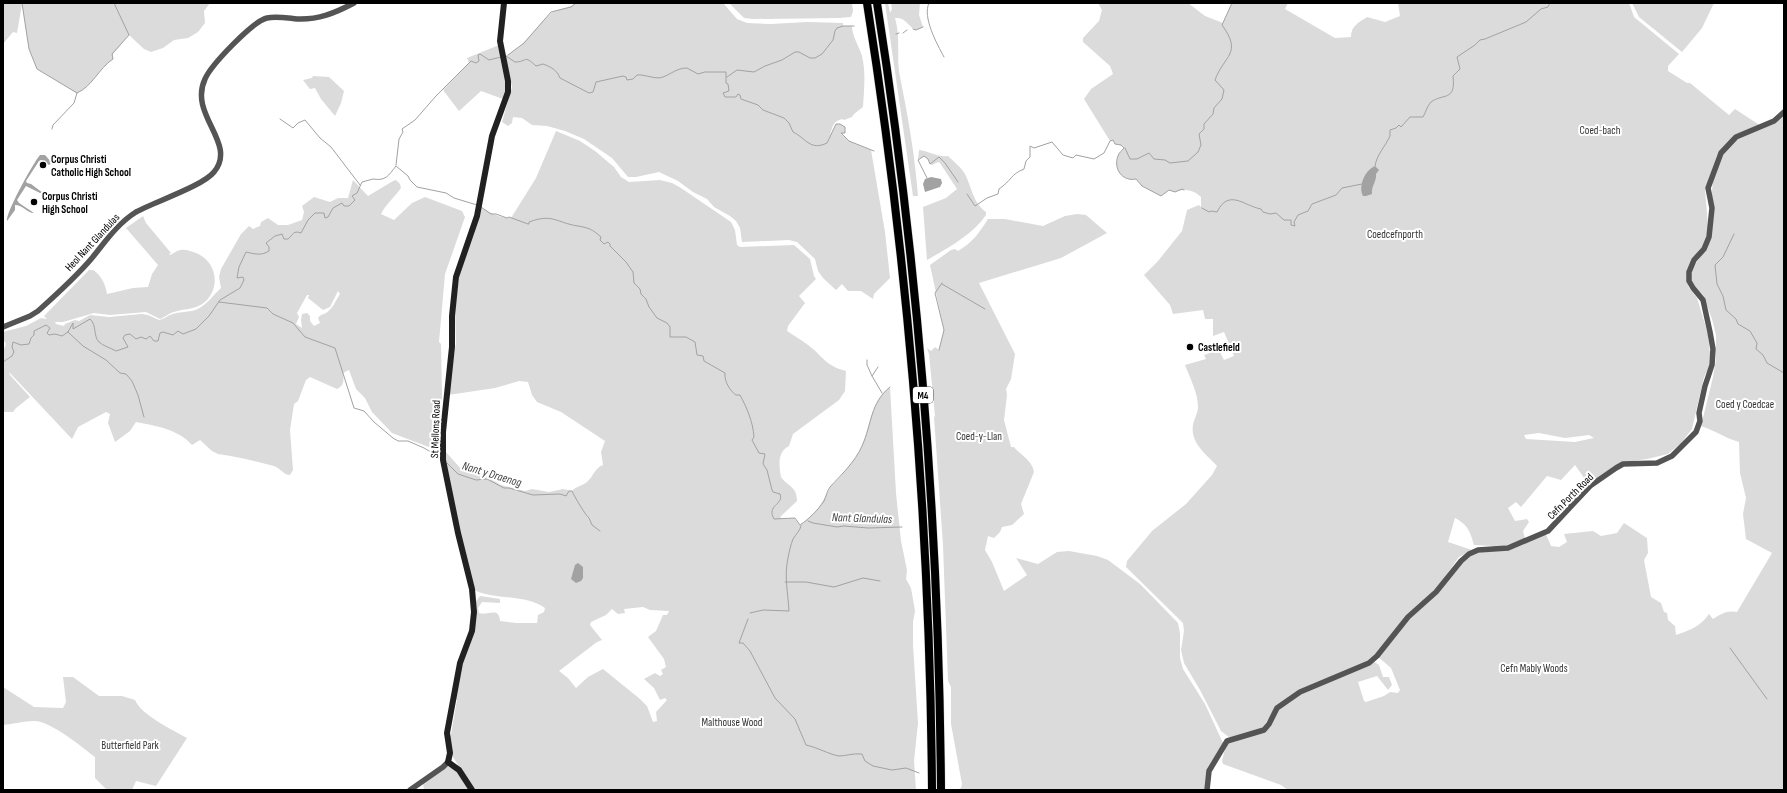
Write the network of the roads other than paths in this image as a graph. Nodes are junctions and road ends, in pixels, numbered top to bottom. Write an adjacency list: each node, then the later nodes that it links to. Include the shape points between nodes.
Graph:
1 (354, 3): 6 (street, Heol Nant Glandulas, via 334,14 317,18 274,17 261,20 243,34 208,73 202,87 201,102 221,152 216,170 204,180 129,217 42,308)
2 (504, 3): 7 (main road, St Mellons Road, via 500,41 508,92 492,136 477,216 460,262 453,301 452,347 442,450 473,595 474,612 472,631 460,663 447,733 450,753)
3 (867, 3): 10 (highway, M4, via 897,223 916,421 926,572)
4 (877, 3): 11 (highway, M4, via 902,185 925,412 940,680)
5 (1784, 112): 12 (street, Cefn Porth Road, via 1774,122 1731,141 1721,153 1708,188 1712,208 1709,237 1689,272 1689,281 1703,300 1712,349 1712,365 1696,432 1672,456 1657,463 1623,464 1616,468 1590,486 1548,531 1508,548 1478,550 1469,554 1436,592 1408,617 1369,664 1300,692 1277,708 1264,730 1227,742 1209,771)
6 (3, 327)
7 (448, 762): 8 (street); 9 (main road, via 459,770)
8 (410, 790)
9 (472, 790)
10 (932, 790)
11 (941, 790)
12 (1207, 790)

